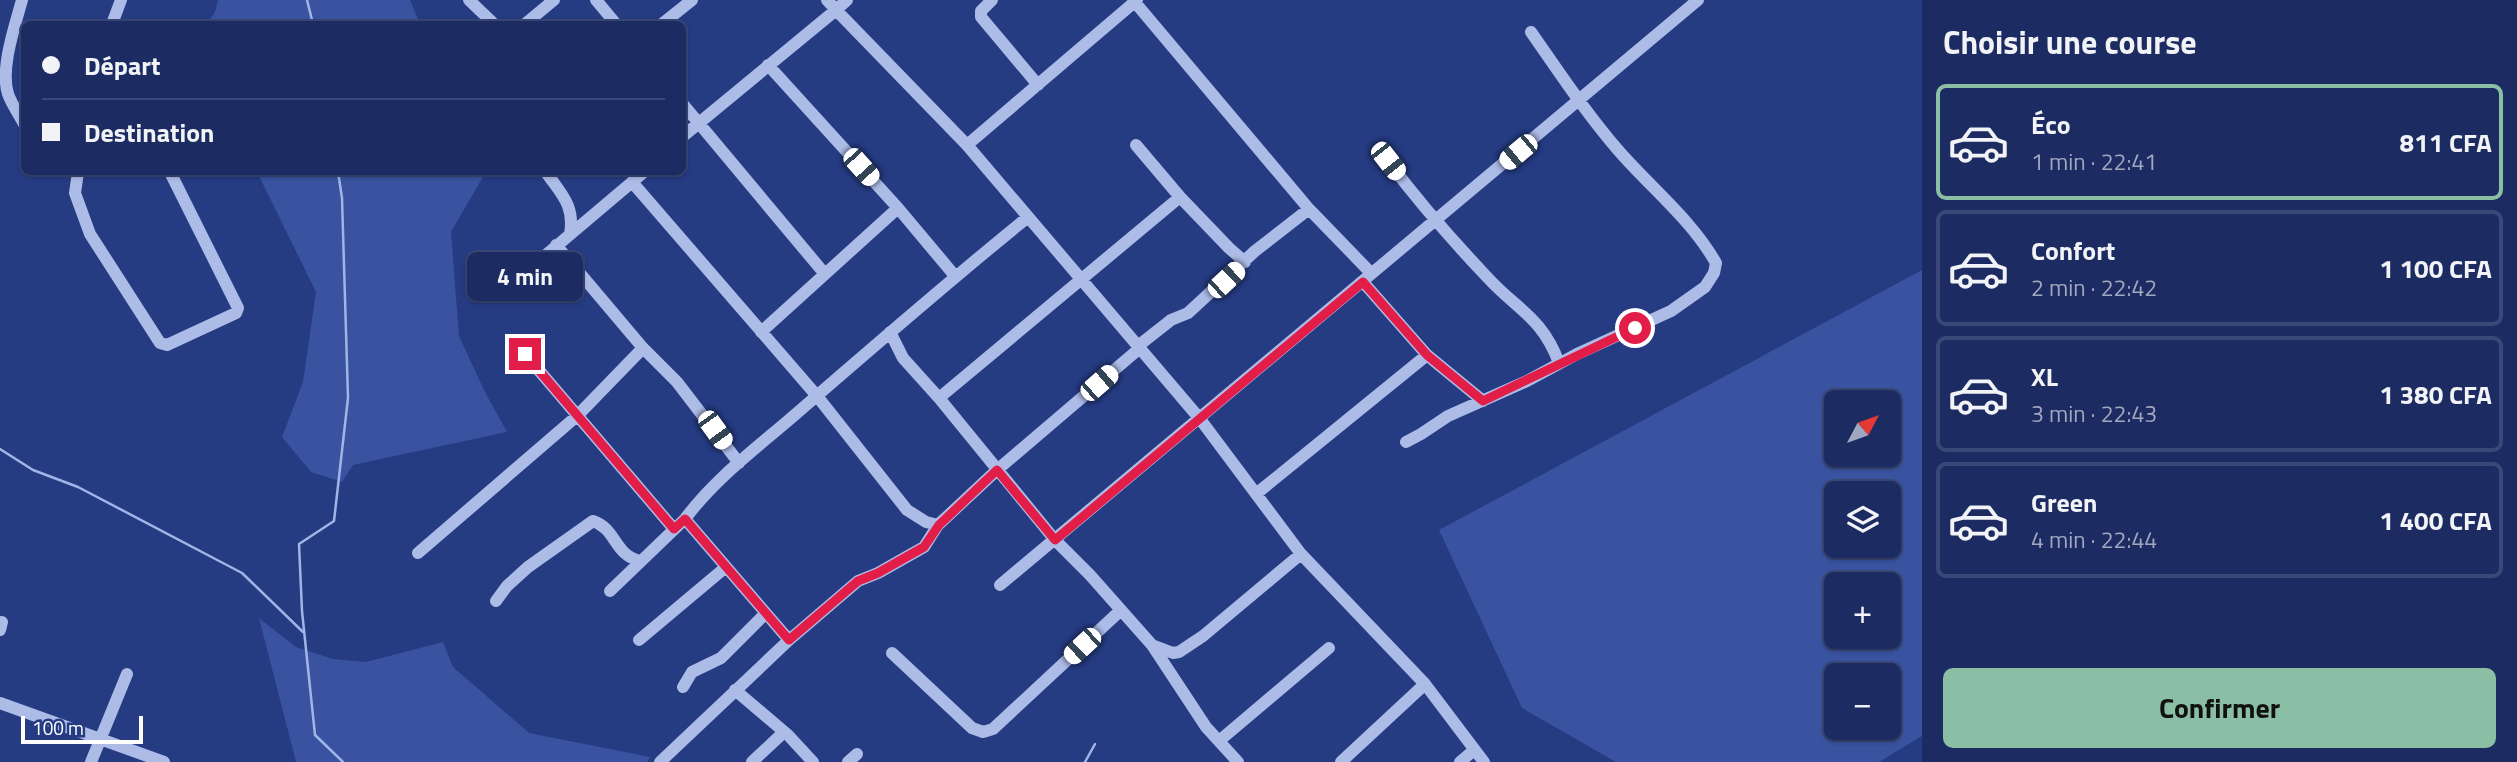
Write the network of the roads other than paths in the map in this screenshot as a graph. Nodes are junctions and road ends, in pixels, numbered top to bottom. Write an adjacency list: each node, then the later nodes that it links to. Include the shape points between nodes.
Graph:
1 (22, 0): 22 (street, via 6,83)
2 (121, 0): 12 (street)
3 (469, 0): 13 (street)
4 (554, 0): 14 (street)
5 (596, 0): 15 (street)
6 (692, 0): 16 (street)
7 (847, 0): 11 (street)
8 (992, 0): 19 (street, via 981,17)
9 (1135, 0): 19 (street); 35 (street)
10 (1698, 0): 20 (street)
11 (832, 5): 18 (street); 25 (street)
12 (112, 21)
13 (491, 21)
14 (529, 21)
15 (614, 21)
16 (666, 21)
17 (1531, 32): 20 (street)
18 (768, 65): 23 (street); 34 (street)
19 (1038, 85): 25 (street)
20 (1579, 102): 37 (street); 52 (street, via 1716,263 1705,287 1671,311)
21 (686, 108): 23 (street)
22 (21, 119)
23 (698, 122): 24 (street); 41 (street)
24 (686, 132)
25 (967, 145): 36 (street)
26 (1136, 145): 33 (street)
27 (1388, 161): 37 (street)
28 (78, 175): 29 (street, via 75,192 90,234 160,343 167,345 236,313 238,308)
29 (172, 175)
30 (548, 175): 38 (street, via 570,209)
31 (640, 175): 32 (street)
32 (632, 182): 38 (street); 46 (street)
33 (1181, 197): 40 (street); 44 (street)
34 (898, 208): 41 (street); 42 (street)
35 (1309, 209): 40 (street); 43 (street)
36 (1028, 217): 42 (street); 44 (street)
37 (1438, 220): 43 (street); 52 (street, via 1486,277 1546,335)
38 (570, 234): 39 (street)
39 (556, 245): 45 (street); 49 (street)
40 (1245, 262): 48 (street, via 1188,313 1171,320)
41 (824, 274): 46 (street)
42 (955, 276): 47 (street)
43 (1367, 277): 51 (street); 57 (street)
44 (1080, 279): 48 (street); 54 (street)
45 (508, 287)
46 (761, 332): 53 (street)
47 (890, 332): 53 (street); 54 (street, via 903,358)
48 (1139, 347): 57 (street); 60 (street)
49 (643, 348): 56 (street); 59 (street, via 677,382)
50 (525, 354): 56 (street)
51 (1427, 355): 55 (street); 61 (street)
52 (1559, 363): 55 (street)
53 (817, 396): 59 (street); 63 (street, via 907,510)
54 (939, 398): 60 (street)
55 (1483, 401): 58 (street)
56 (578, 416): 64 (street); 66 (street)
57 (1200, 419): 61 (street); 65 (street)
58 (1406, 442)
59 (739, 463): 62 (street, via 703,495)
60 (997, 470): 63 (street); 65 (street)
61 (1256, 494): 67 (street)
62 (685, 519): 64 (street); 69 (street)
63 (939, 525): 76 (street, via 924,547 858,581)
64 (674, 529): 68 (street)
65 (1055, 540): 70 (street); 73 (street)
66 (418, 553)
67 (1301, 554): 77 (street, via 1179,652); 81 (street)
68 (641, 561): 71 (street); 72 (street, via 626,556 601,523 593,521 522,572)
69 (726, 566): 74 (street); 75 (street)
70 (1000, 585)
71 (610, 591)
72 (496, 601)
73 (1121, 610): 77 (street); 79 (street, via 993,729 983,732 972,729)
74 (765, 614): 76 (street); 82 (street, via 721,658 692,672)
75 (639, 640)
76 (789, 640): 83 (street)
77 (1153, 645): 87 (street)
78 (1329, 648): 87 (street)
79 (892, 653)
80 (127, 674): 86 (street)
81 (1425, 684): 88 (street); 95 (street)
82 (683, 687)
83 (735, 690): 85 (street); 91 (street)
84 (0, 703): 86 (street)
85 (784, 732): 92 (street); 93 (street)
86 (100, 737): 89 (street); 90 (street)
87 (1219, 741): 94 (street)
88 (1473, 751): 96 (street); 97 (street)
89 (90, 762)
90 (164, 762)
91 (660, 762)
92 (752, 762)
93 (813, 762)
94 (1238, 762)
95 (1341, 762)
96 (1460, 762)
97 (1484, 762)

